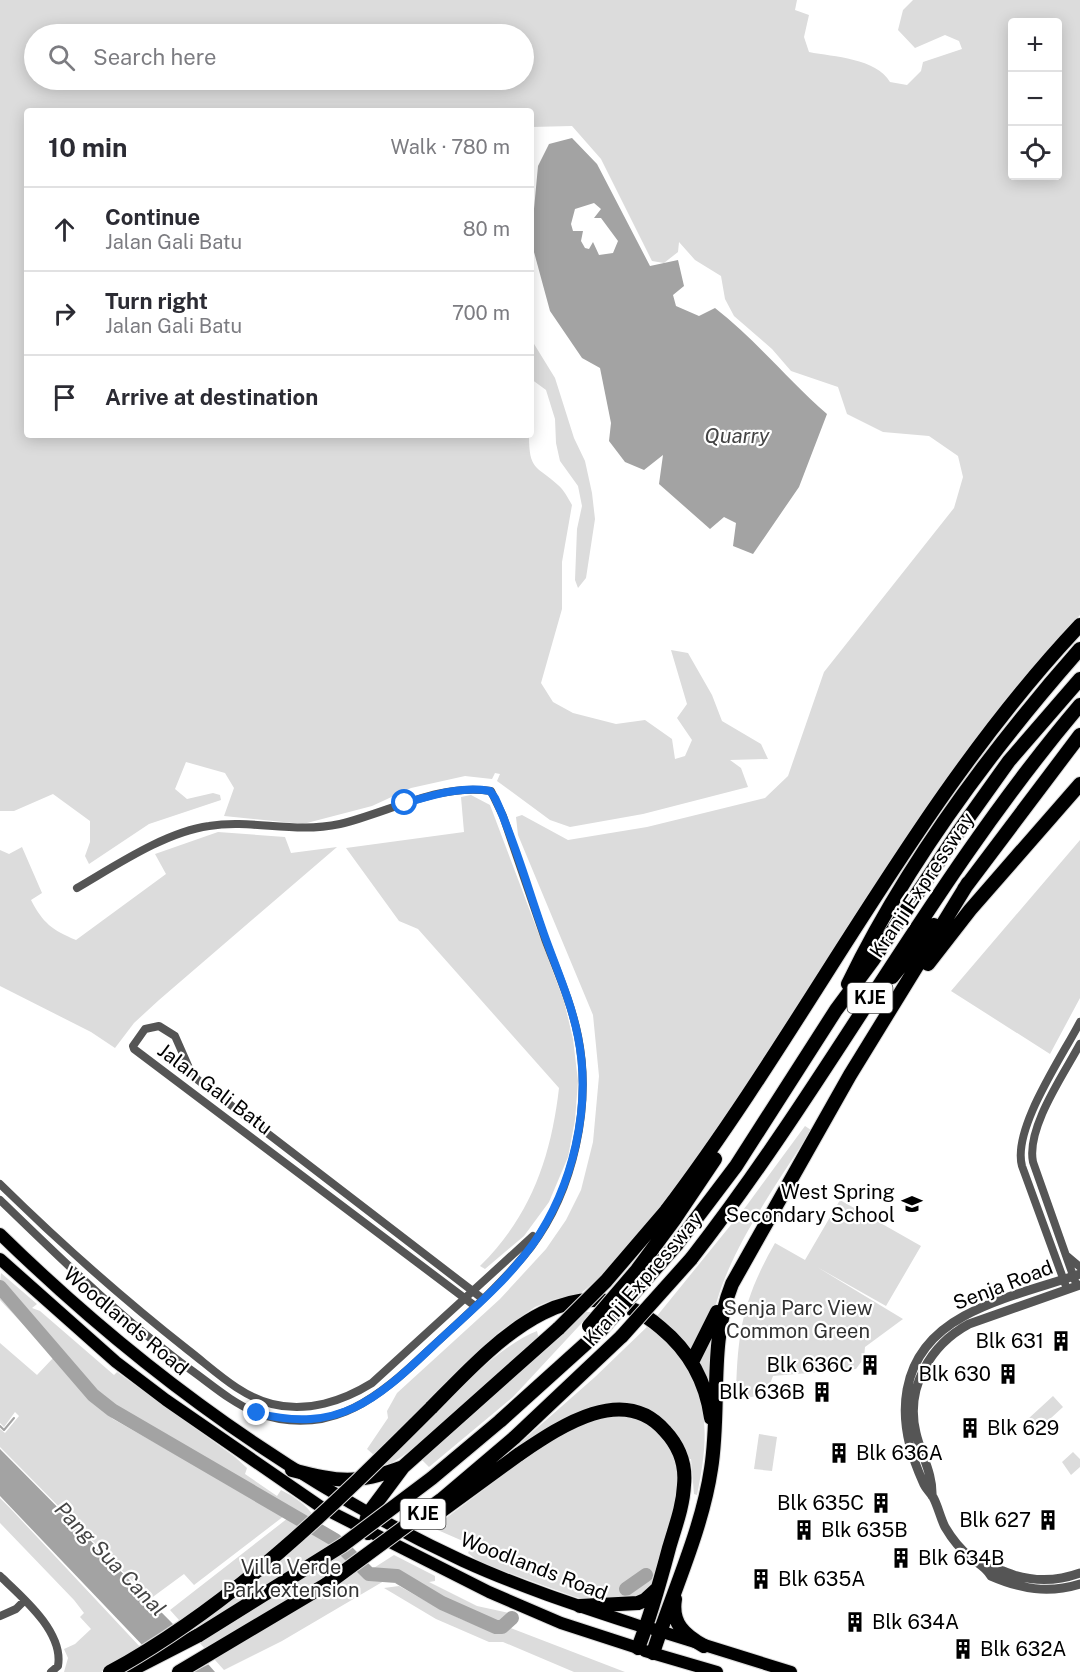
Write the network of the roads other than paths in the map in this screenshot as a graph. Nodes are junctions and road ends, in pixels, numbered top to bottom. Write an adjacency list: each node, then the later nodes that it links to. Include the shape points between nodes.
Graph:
1 (1080, 625): 18 (highway, via 1010,707 903,855)
2 (1080, 649): 11 (highway, via 963,793 864,951)
3 (1080, 679): 11 (highway, KJE, via 1009,761)
4 (1080, 705): 13 (highway, Kranji Expressway / KJE, via 969,848)
5 (1080, 735): 9 (highway)
6 (1080, 775): 8 (highway)
7 (1080, 784): 8 (highway)
8 (1063, 802): 12 (highway, via 970,910)
9 (968, 883): 12 (highway); 13 (highway)
10 (77, 888): 19 (street, via 150,846 208,826 303,829 339,824 446,792 476,788 490,791 503,816 578,1038 582,1081 575,1148 562,1189)
11 (836, 1010): 31 (highway, Kranji Expressway / KJE, bridge, via 736,1166 677,1244)
12 (888, 1015): 25 (highway)
13 (856, 1021): 44 (highway, Kranji Expressway / KJE, bridge, via 691,1259 622,1336 514,1438 441,1500)
14 (1079, 1028): 26 (street, via 1026,1125 1020,1146 1022,1166)
15 (1080, 1044): 21 (street, via 1031,1145 1033,1162)
16 (0, 1184): 28 (street, via 135,1309 227,1380 274,1404 311,1406 357,1392 388,1369)
17 (0, 1200): 30 (street, via 64,1263 176,1359 219,1392 257,1413 273,1417 312,1420 345,1414 363,1405 397,1381)
18 (670, 1216): 31 (highway, bridge); 34 (highway, bridge, via 559,1328)
19 (544, 1224): 27 (street); 29 (street, via 533,1244)
20 (0, 1234): 35 (main road, Woodlands Road, via 134,1356)
21 (1066, 1256): 23 (street); 24 (street)
22 (0, 1259): 37 (main road, Woodlands Road, via 116,1362)
23 (1080, 1267)
24 (1078, 1280): 26 (street, Senja Road)
25 (732, 1284): 32 (highway); 33 (highway, via 717,1339)
26 (1065, 1285): 40 (street, Senja Road, via 966,1315 936,1337 918,1359 908,1384 904,1418 924,1485 952,1538)
27 (472, 1290): 28 (street); 28 (street, Jalan Gali Batu, via 198,1080 175,1036 159,1026 146,1029 134,1049); 29 (street, Jalan Gali Batu)
28 (464, 1297): 30 (street, Jalan Gali Batu)
29 (483, 1299): 30 (street)
30 (475, 1306)
31 (596, 1327): 56 (highway, Kranji Expressway / KJE, bridge, via 500,1422 344,1545 200,1635)
32 (692, 1362): 33 (highway, via 709,1405); 55 (highway, bridge, via 669,1335 623,1303 598,1298 556,1307 522,1326 472,1366 330,1508 254,1574 165,1639)
33 (714, 1442): 43 (highway, via 704,1501)
34 (403, 1467): 35 (highway, via 349,1482); 38 (highway)
35 (292, 1470): 36 (main road, Woodlands Road)
36 (329, 1492): 37 (main road, via 333,1502); 38 (main road, Woodlands Road)
37 (321, 1508): 39 (main road, Woodlands Road)
38 (368, 1514): 39 (highway); 48 (main road, Woodlands Road, via 464,1562)
39 (368, 1533): 52 (main road, Woodlands Road, via 521,1606)
40 (987, 1569): 41 (street, Senja Road, via 1049,1580); 45 (street, Senja Road, via 990,1576 1038,1590)
41 (1080, 1573)
42 (0, 1576): 47 (street)
43 (679, 1576): 50 (highway); 51 (highway, via 674,1608 677,1623 687,1637)
44 (327, 1584): 46 (highway, bridge, via 399,1540 566,1425 594,1413 615,1410 637,1412 660,1425 681,1456 683,1499); 57 (highway, Kranji Expressway / KJE)
45 (1080, 1584)
46 (660, 1585): 48 (highway, via 638,1603); 50 (highway)
47 (25, 1600): 49 (street); 54 (street, via 47,1625 58,1655 58,1666)
48 (580, 1606): 50 (main road, Woodlands Road)
49 (0, 1616)
50 (653, 1629): 51 (main road, Woodlands Road); 52 (highway); 53 (highway)
51 (704, 1646): 59 (main road, Woodlands Road)
52 (638, 1648): 53 (main road, Woodlands Road)
53 (653, 1653): 58 (main road, Woodlands Road)
54 (51, 1672)
55 (110, 1672)
56 (128, 1672)
57 (179, 1672)
58 (717, 1672)
59 (791, 1672)

